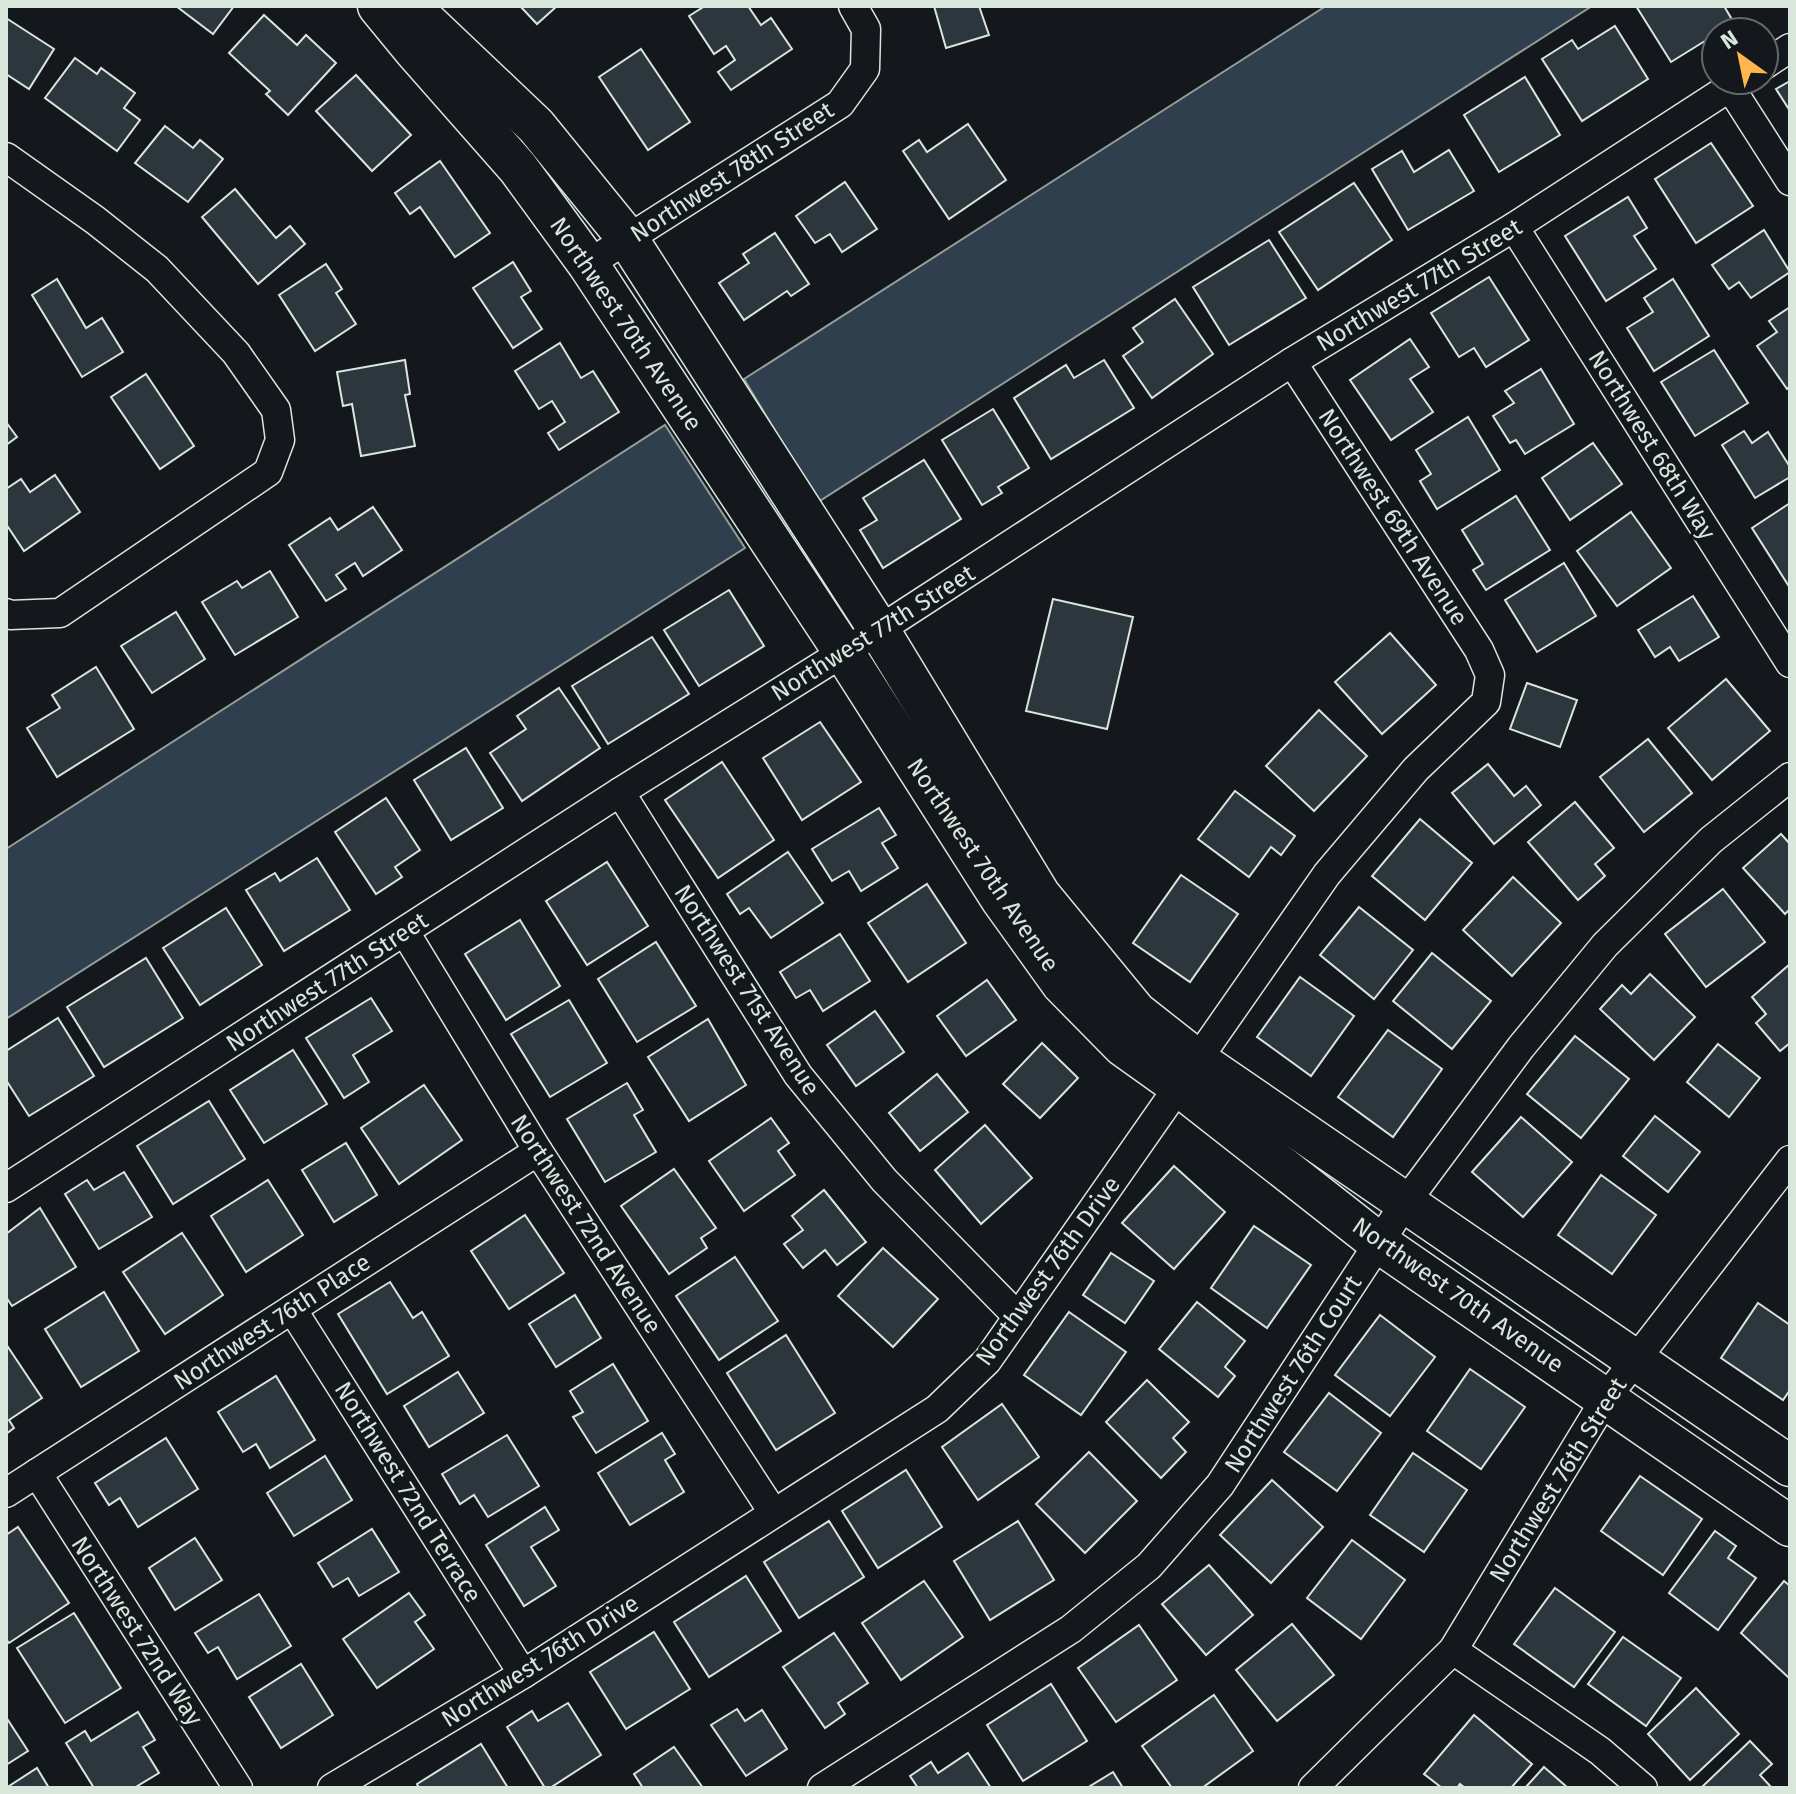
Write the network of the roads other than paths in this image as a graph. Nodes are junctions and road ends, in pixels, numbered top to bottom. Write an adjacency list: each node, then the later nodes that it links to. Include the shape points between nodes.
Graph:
1 (378, 6): 10 (street, Northwest 70th Avenue, via 518,168)
2 (406, 6): 9 (street, Northwest 70th Avenue, via 536,126)
3 (853, 6): 9 (street, Northwest 78th Street, via 866,29 865,69 840,104)
4 (1716, 96): 8 (street, Northwest 77th Street)
5 (1742, 96): 7 (street)
6 (6, 157): 12 (street, via 157,269 236,353 276,410 280,440 268,472 60,613)
7 (1790, 181)
8 (1514, 227): 11 (street, Northwest 77th Street); 15 (street, Northwest 68th Way)
9 (627, 238): 10 (street, Northwest 78th Street); 13 (street, Northwest 70th Avenue)
10 (588, 264): 14 (street, Northwest 70th Avenue)
11 (1292, 362): 13 (street, Northwest 77th Street); 16 (street, Northwest 69th Avenue, via 1479,650)
12 (8, 614)
13 (879, 630): 14 (street, Northwest 77th Street); 20 (street, Northwest 70th Avenue, via 1040,895)
14 (843, 651): 18 (street, Northwest 77th Street); 20 (street, Northwest 70th Avenue, via 1001,899 1062,984 1123,1046)
15 (1790, 663)
16 (1490, 675): 20 (street, Northwest 76th Drive, via 1486,702 1416,769 1327,874)
17 (1790, 777): 24 (street, Northwest 76th Court, via 1711,840 1605,945)
18 (620, 792): 19 (street, Northwest 77th Street); 27 (street, Northwest 71st Avenue, via 798,1075 884,1180)
19 (405, 932): 21 (street, Northwest 72nd Avenue); 23 (street, Northwest 77th Street)
20 (1188, 1073): 24 (street, Northwest 70th Avenue); 25 (street, Northwest 70th Avenue); 27 (street, Northwest 76th Drive)
21 (538, 1151): 26 (street, Northwest 76th Place); 33 (street, Northwest 72nd Avenue)
22 (1790, 1160): 28 (street, Northwest 76th Street)
23 (6, 1188)
24 (1405, 1203): 25 (street, Northwest 76th Court); 28 (street, Northwest 70th Avenue)
25 (1379, 1243): 29 (street, Northwest 70th Avenue); 39 (street, Northwest 76th Court, via 1220,1485 1149,1566 1071,1629)
26 (292, 1309): 31 (street, Northwest 76th Place); 36 (street, Northwest 72nd Terrace)
27 (1018, 1317): 33 (street, Northwest 76th Drive, via 987,1361 937,1409)
28 (1633, 1359): 29 (street, Northwest 76th Street); 30 (street, Northwest 70th Avenue)
29 (1606, 1398): 34 (street, Northwest 70th Avenue); 35 (street, Northwest 76th Street)
30 (1790, 1466)
31 (37, 1473): 32 (street, Northwest 76th Place); 37 (street, Northwest 72nd Way)
32 (6, 1493)
33 (773, 1512): 36 (street, Northwest 76th Drive)
34 (1790, 1526)
35 (1453, 1650): 40 (street, Northwest 76th Street); 41 (street, via 1600,1751)
36 (523, 1674): 38 (street, Northwest 76th Drive)
37 (238, 1788)
38 (332, 1788)
39 (822, 1788)
40 (1313, 1788)
41 (1643, 1788)

